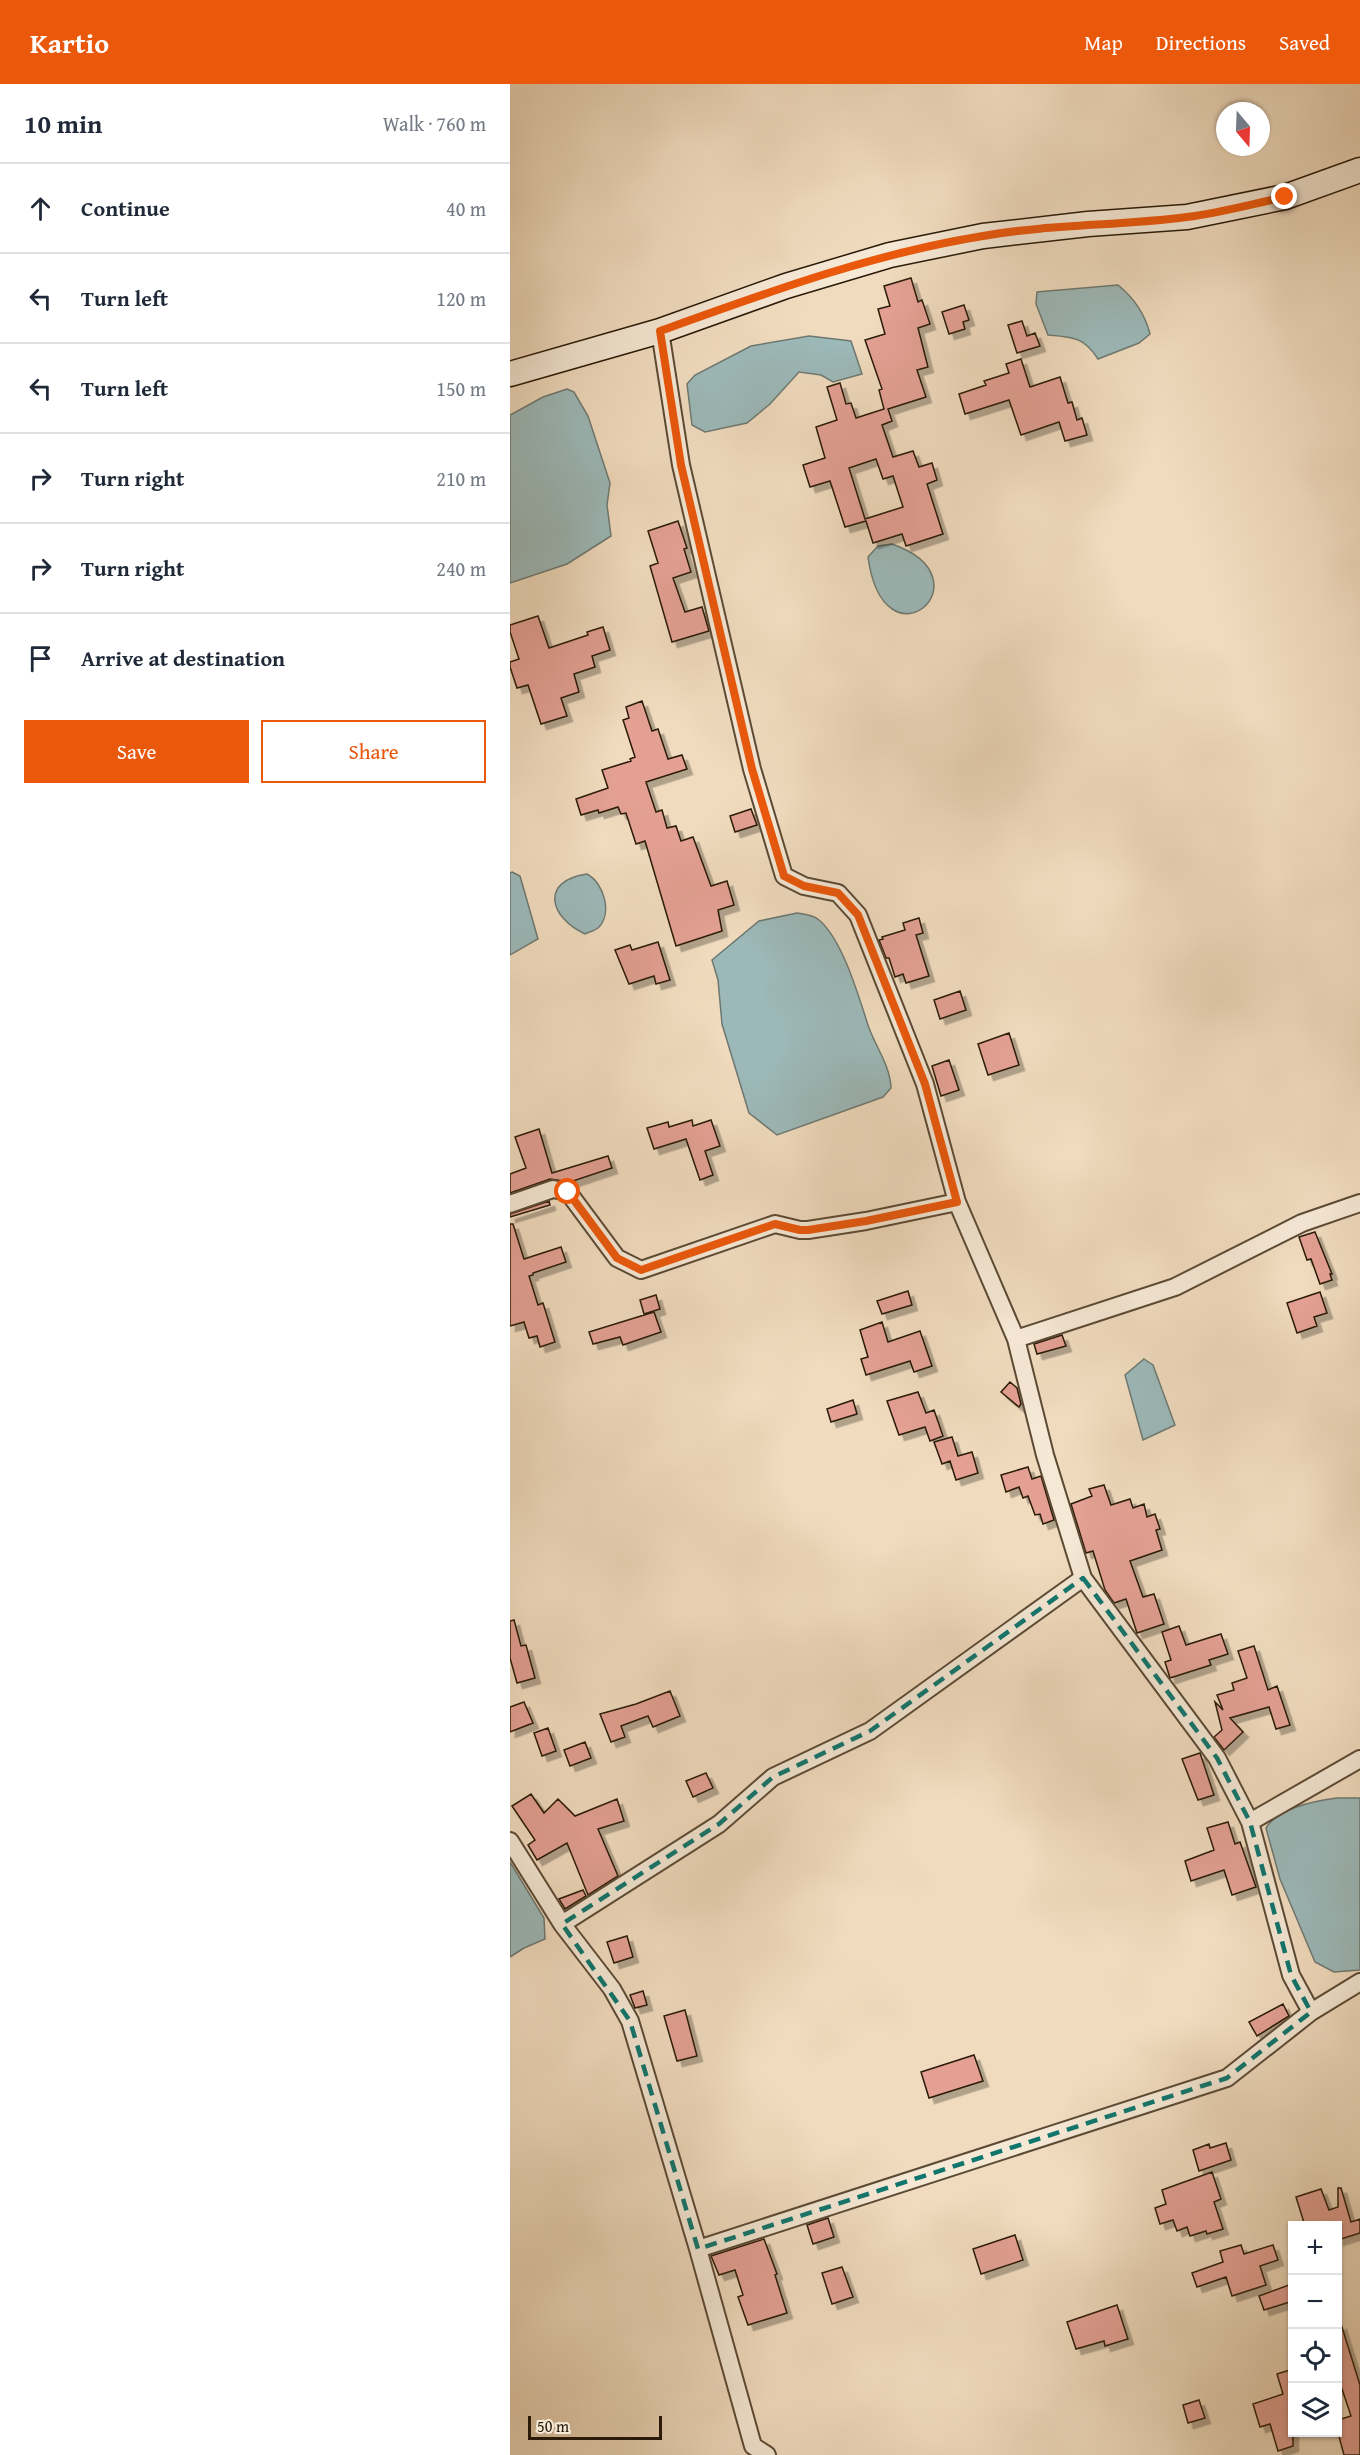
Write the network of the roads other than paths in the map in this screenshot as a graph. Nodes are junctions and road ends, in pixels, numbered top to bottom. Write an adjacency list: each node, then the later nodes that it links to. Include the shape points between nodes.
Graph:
1 (1360, 170): 2 (main road, via 1285,197 1187,217 983,236 890,255 786,286)
2 (660, 331): 3 (main road); 4 (street, via 681,465 752,769 784,876 804,886 838,893 858,915 925,1084)
3 (510, 374)
4 (957, 1202): 6 (street, via 808,1230 775,1224 641,1270 617,1258 568,1192 553,1189); 7 (street)
5 (1360, 1203): 7 (street, via 1302,1223 1175,1287)
6 (510, 1204)
7 (1016, 1339): 8 (street, via 1045,1455)
8 (1083, 1578): 10 (street, via 1217,1758); 12 (street, via 870,1731 773,1777 719,1824)
9 (1360, 1759): 10 (street)
10 (1250, 1822): 14 (street, via 1291,1975)
11 (510, 1841): 12 (street)
12 (562, 1924): 15 (street, via 612,1989 630,2021)
13 (1360, 1982): 14 (street)
14 (1311, 2012): 15 (street, via 1227,2078)
15 (698, 2249): 16 (street, via 753,2446)
16 (767, 2455)

